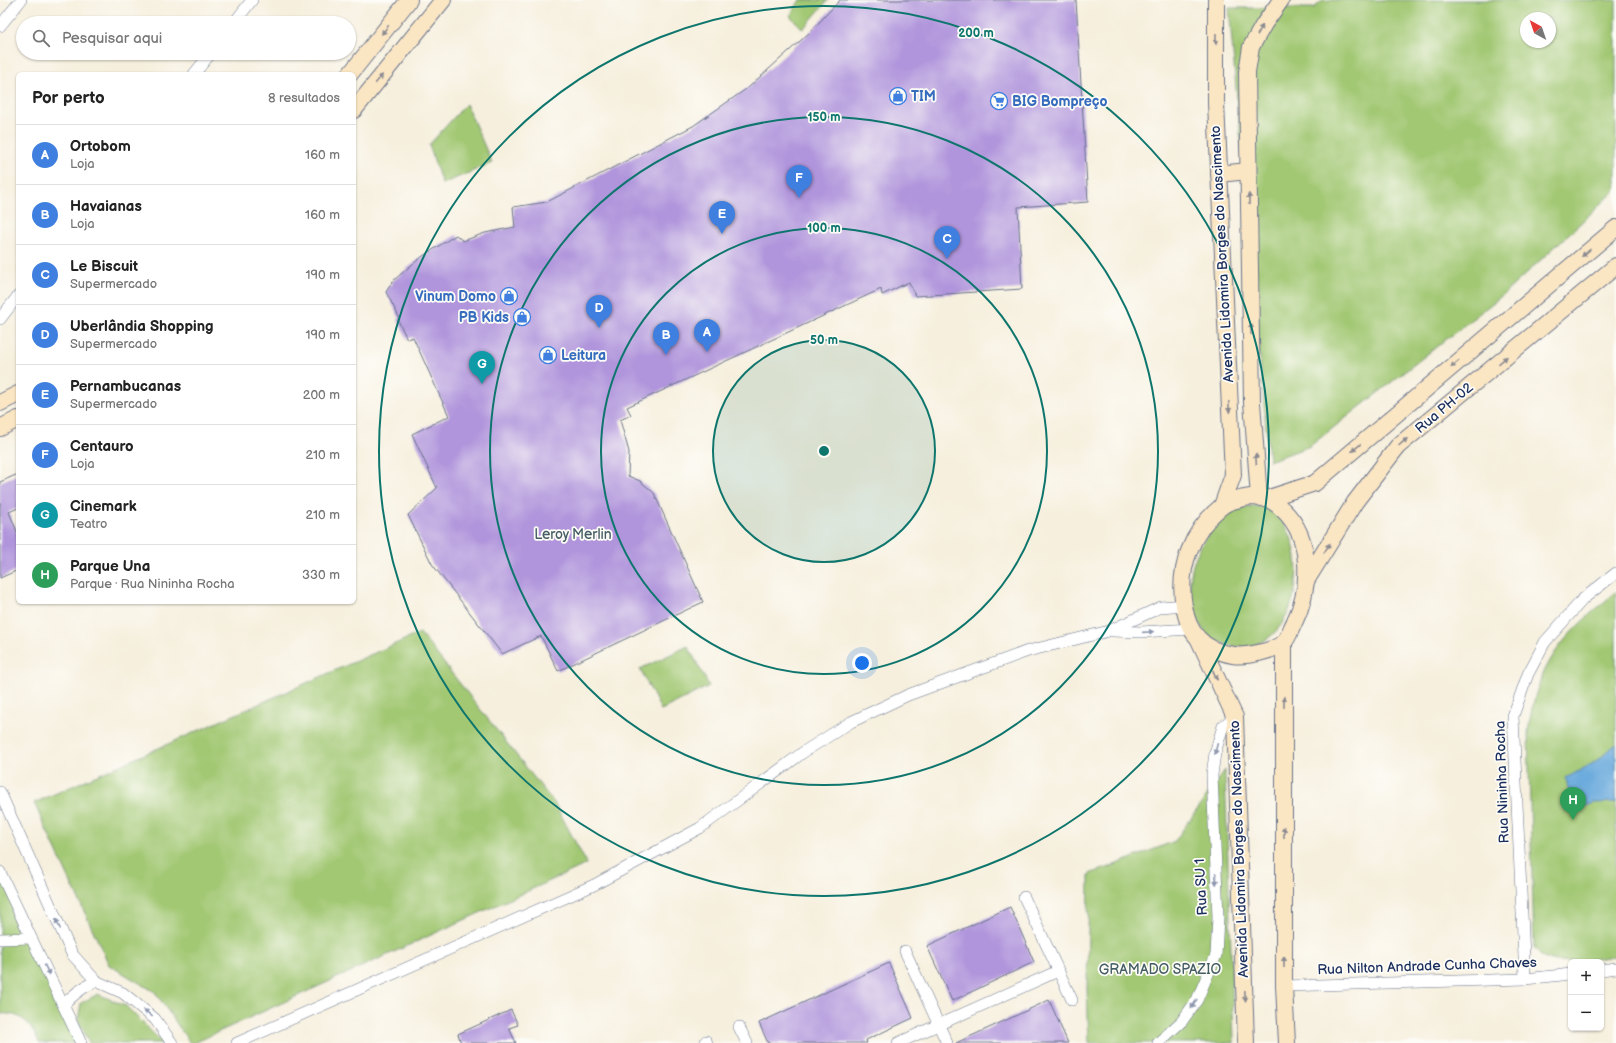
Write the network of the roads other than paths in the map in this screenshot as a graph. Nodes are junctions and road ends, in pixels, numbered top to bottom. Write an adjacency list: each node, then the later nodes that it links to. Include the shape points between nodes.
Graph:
1 (21, 0): 8 (street)
2 (252, 0): 7 (street)
3 (443, 0): 9 (street)
4 (1216, 0): 15 (street, Avenida Lidomira Borges do Nascimento, one-way to 15)
5 (1281, 0): 14 (street, Avenida Lidomira Borges do Nascimento, one-way to 5, via 1247,72 1251,47)
6 (404, 6): 9 (street, via 416,14 420,22); 12 (street, one-way to 12)
7 (239, 16)
8 (0, 26)
9 (419, 30): 13 (street, one-way to 9)
10 (205, 60): 11 (street)
11 (196, 72)
12 (352, 72)
13 (356, 108)
14 (1248, 171): 15 (street); 24 (street, Avenida Lidomira Borges do Nascimento, one-way to 14, via 1252,402)
15 (1219, 174): 25 (street, Avenida Lidomira Borges do Nascimento, one-way to 25, via 1233,475)
16 (1616, 228): 24 (street, Rua PH-02, one-way to 24, via 1315,483)
17 (1616, 266): 27 (street, Rua PH-02, one-way to 17, via 1355,502 1398,446)
18 (16, 299): 19 (street)
19 (0, 319)
20 (16, 395): 21 (street)
21 (0, 403)
22 (16, 420): 23 (street)
23 (0, 428)
24 (1263, 498): 25 (street, Rua PH-02, via 1235,499); 27 (street, via 1278,505 1289,515 1296,528 1305,549)
25 (1222, 506): 28 (street, Avenida Lidomira Borges do Nascimento, via 1194,538 1184,563 1181,590)
26 (1616, 573): 43 (street, Rua Nininha Rocha, via 1583,599 1545,642 1528,674 1513,716)
27 (1306, 581): 31 (street, via 1299,612)
28 (1184, 605): 29 (street, via 1161,607); 30 (street, Avenida Lidomira Borges do Nascimento, via 1186,617)
29 (1109, 631): 30 (street, one-way to 30); 52 (street, via 1028,651 908,695 852,722 805,751 700,828 600,881)
30 (1195, 634): 31 (street, via 1219,653 1242,656 1265,652); 32 (street, Avenida Lidomira Borges do Nascimento, one-way to 32)
31 (1284, 642): 45 (street, one-way to 31)
32 (1235, 717): 56 (street, Rua SU 1, one-way to 56, via 1223,726 1212,775 1218,917 1216,955 1197,1000 1182,1020); 57 (street, Avenida Lidomira Borges do Nascimento, one-way to 57)
33 (0, 792): 44 (street, one-way to 33, via 72,954)
34 (0, 872): 36 (street)
35 (1024, 897): 41 (street)
36 (31, 938): 37 (street); 47 (street, one-way to 47)
37 (0, 939)
38 (904, 951): 48 (street)
39 (1616, 968): 40 (street)
40 (1604, 970)
41 (1058, 971): 46 (street); 48 (street)
42 (1568, 974): 43 (street, Rua Nilton Andrade Cunha Chaves)
43 (1525, 979): 45 (street, Rua Nilton Andrade Cunha Chaves)
44 (96, 981): 47 (street, via 84,986); 51 (street, one-way to 44, via 155,1019 123,993)
45 (1284, 986): 58 (street)
46 (1072, 1000)
47 (64, 1005): 50 (street)
48 (939, 1024): 54 (street); 55 (street)
49 (740, 1027): 53 (street)
50 (81, 1043)
51 (172, 1043)
52 (237, 1043)
53 (747, 1043)
54 (898, 1043)
55 (947, 1043)
56 (1158, 1043)
57 (1246, 1043)
58 (1287, 1043)

